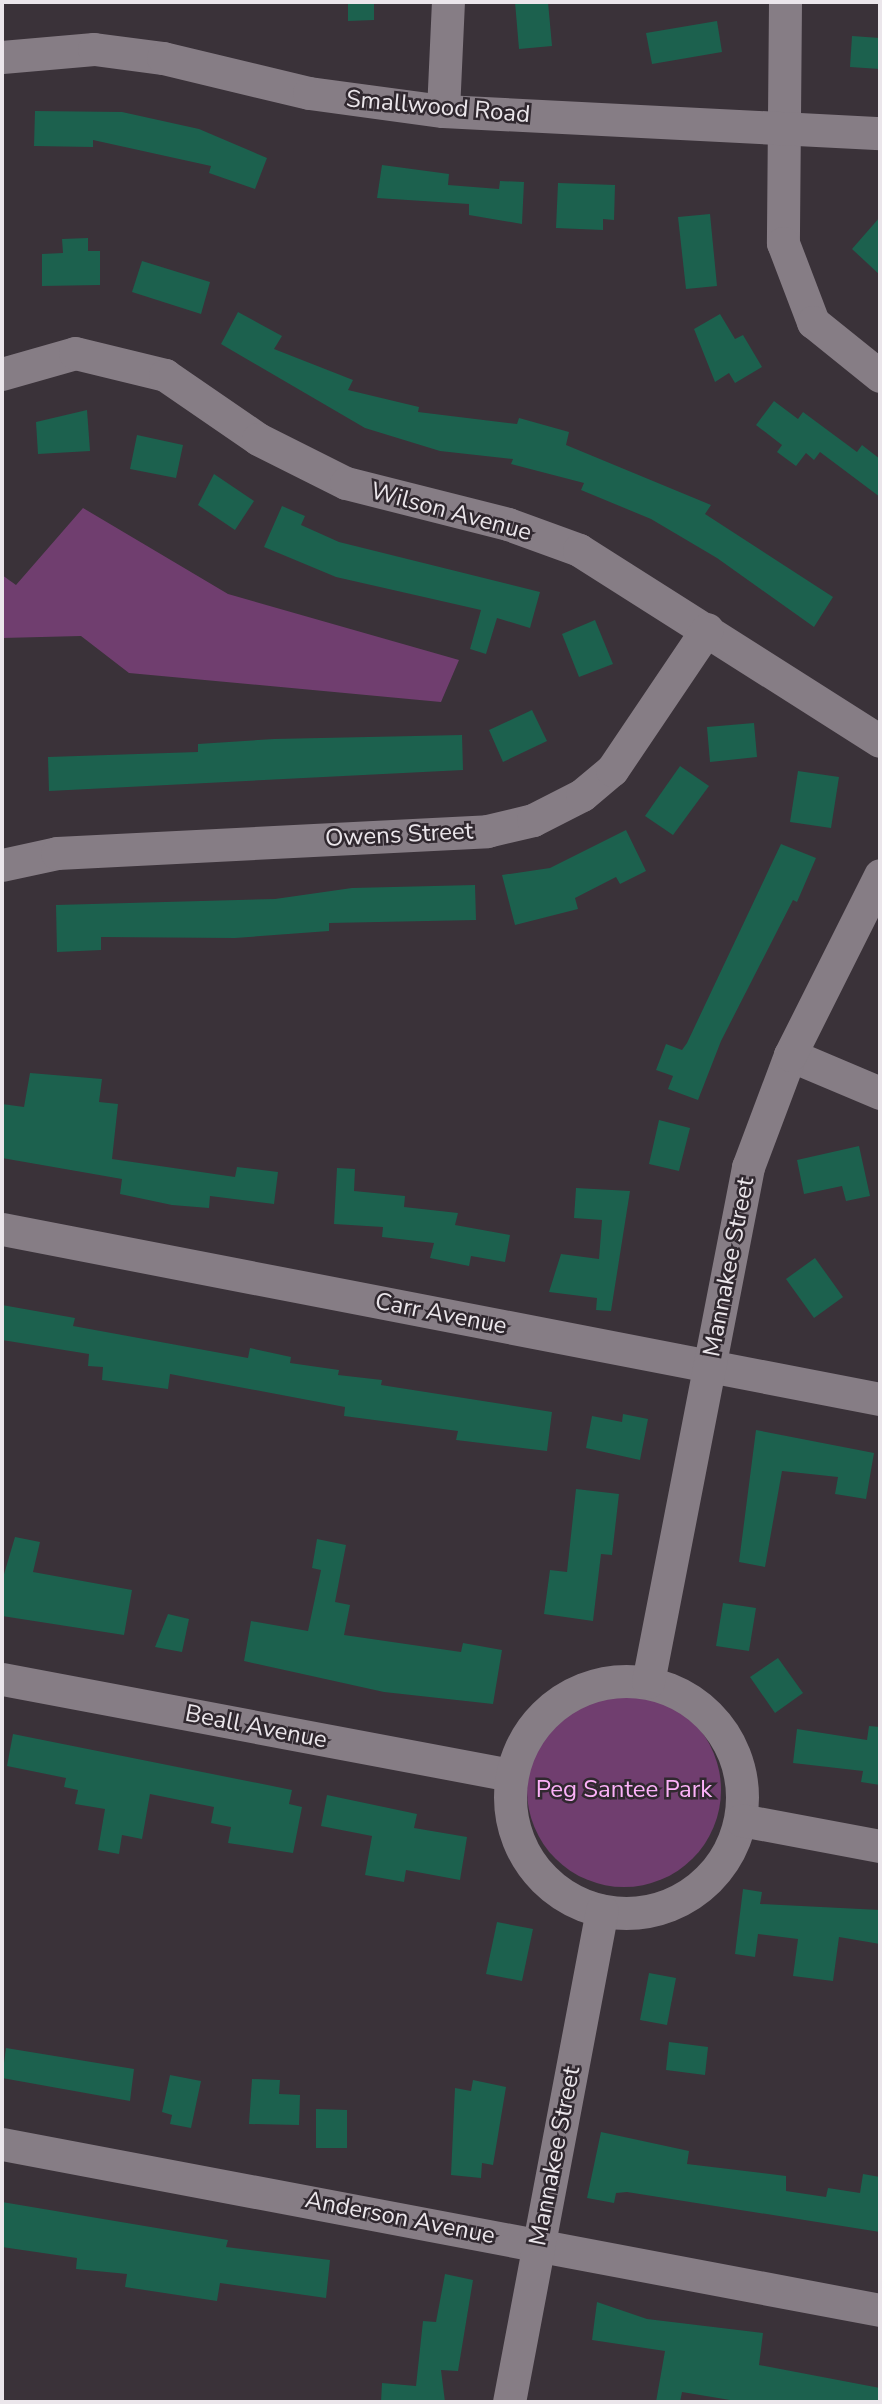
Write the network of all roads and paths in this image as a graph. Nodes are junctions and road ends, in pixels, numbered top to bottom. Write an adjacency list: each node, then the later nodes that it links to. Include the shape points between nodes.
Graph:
1 (448, 2): 4 (street)
2 (785, 2): 5 (street)
3 (2, 57): 4 (street, Smallwood Road, via 94,49 163,58 309,93)
4 (443, 111): 5 (street, Smallwood Road)
5 (782, 128): 6 (street, Smallwood Road); 8 (street, via 783,243 795,288 813,322)
6 (880, 133)
7 (2, 374): 9 (street, Wilson Avenue, via 75,353 135,363 165,375 258,439 346,484 508,524 579,550)
8 (880, 376)
9 (707, 628): 10 (street, Wilson Avenue); 11 (street, Owens Street, via 612,770 582,795 533,820 487,831 57,853)
10 (880, 741)
11 (2, 865)
12 (880, 875): 13 (street, Mannakee Street)
13 (790, 1055): 14 (street); 16 (street, Mannakee Street, via 748,1167)
14 (880, 1093)
15 (2, 1229): 16 (street, Carr Avenue)
16 (709, 1366): 17 (street, Carr Avenue); 19 (street, Mannakee Street)
17 (880, 1399)
18 (2, 1679): 20 (street, Beall Avenue)
19 (648, 1682): 20 (street, via 611,1681 576,1691 545,1712 523,1741); 21 (street, via 683,1694 719,1727 743,1783)
20 (511, 1775): 23 (street, via 509,1811 519,1846 539,1876 568,1898)
21 (741, 1820): 22 (street); 23 (street, via 728,1855 705,1883 650,1910)
22 (880, 1846)
23 (601, 1911): 25 (street, Mannakee Street)
24 (2, 2144): 25 (street, Anderson Avenue)
25 (538, 2244): 26 (street, Anderson Avenue); 27 (street, Mannakee Street)
26 (880, 2310)
27 (509, 2402)

